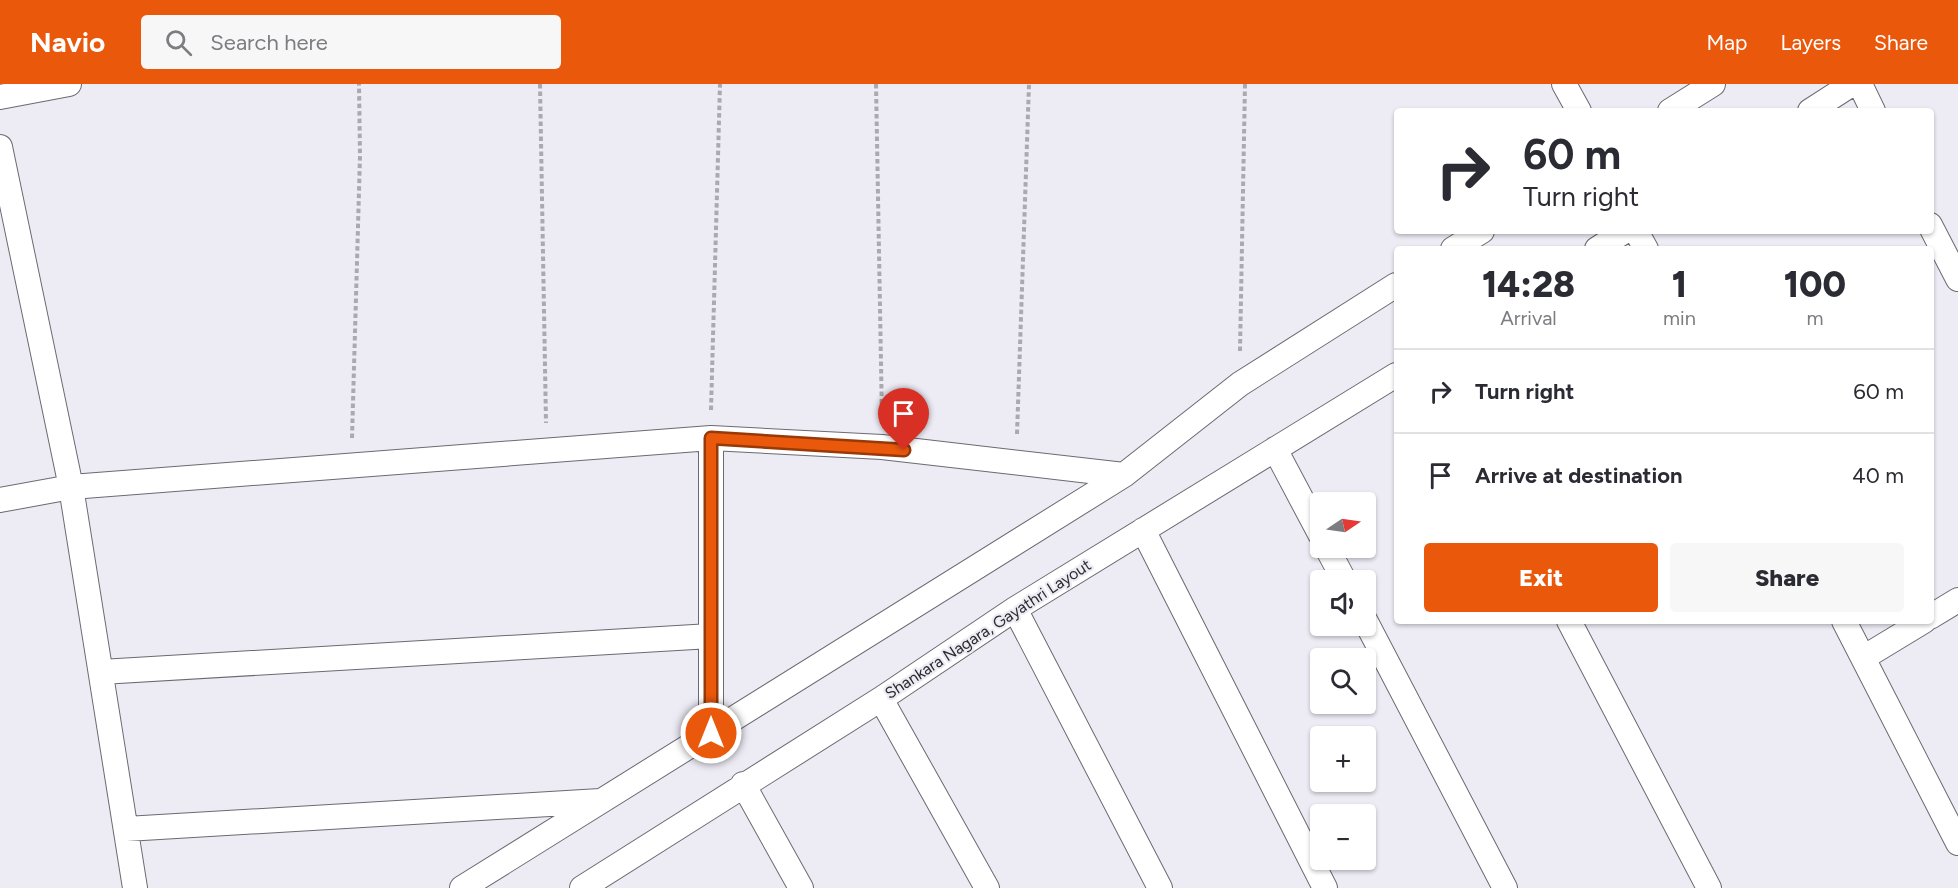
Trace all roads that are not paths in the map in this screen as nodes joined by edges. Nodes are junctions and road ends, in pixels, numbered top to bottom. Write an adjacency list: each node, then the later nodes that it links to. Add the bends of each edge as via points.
1 (69, 84): 6 (street)
2 (1564, 84): 7 (street)
3 (1713, 84): 8 (street)
4 (1852, 84): 9 (street)
5 (1860, 84): 10 (street)
6 (0, 97)
7 (1577, 108)
8 (1675, 108)
9 (1815, 108)
10 (1872, 108)
11 (0, 147): 23 (street)
12 (1934, 233): 17 (street)
13 (1477, 234): 15 (street)
14 (1620, 234): 16 (street)
15 (1458, 246)
16 (1602, 246)
17 (1958, 279)
18 (1394, 286): 22 (street, via 1240,384)
19 (1394, 376): 21 (street, Shankara Nagara, Gayathri Layout)
20 (711, 438): 22 (street, via 882,447); 23 (street); 33 (street)
21 (1275, 449): 25 (street); 26 (street, Shankara Nagara, Gayathri Layout)
22 (1124, 474): 38 (street)
23 (71, 487): 24 (street); 36 (street)
24 (0, 500)
25 (1310, 515)
26 (1143, 530): 28 (street, Shankara Nagara, Gayathri Layout); 49 (street)
27 (1958, 600): 29 (street)
28 (1016, 609): 37 (street, Shankara Nagara, Gayathri Layout); 48 (street)
29 (1934, 615)
30 (1571, 624): 51 (street)
31 (1846, 624): 35 (street)
32 (1919, 624): 35 (street)
33 (711, 636): 36 (street); 38 (street)
34 (1373, 636): 50 (street)
35 (1863, 658): 42 (street)
36 (101, 672): 41 (street)
37 (881, 699): 39 (street, Shankara Nagara, Gayathri Layout); 47 (street)
38 (711, 733): 40 (street)
39 (743, 784): 45 (street, Shankara Nagara, Gayathri Layout); 46 (street)
40 (602, 801): 41 (street); 44 (street)
41 (126, 829): 43 (street)
42 (1958, 843)
43 (135, 888)
44 (462, 888)
45 (582, 888)
46 (801, 888)
47 (987, 888)
48 (1160, 888)
49 (1325, 888)
50 (1505, 888)
51 (1709, 888)

